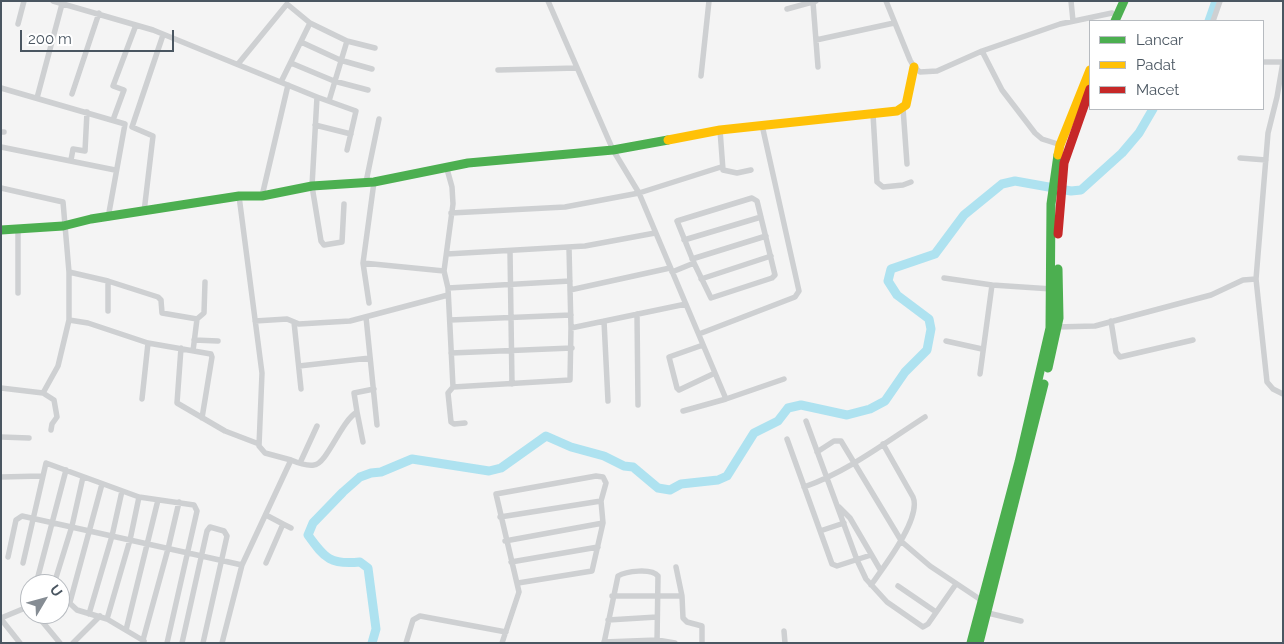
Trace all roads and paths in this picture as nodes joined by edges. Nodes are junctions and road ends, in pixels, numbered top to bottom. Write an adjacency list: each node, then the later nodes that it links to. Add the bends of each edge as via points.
1 (24, 1): 22 (street)
2 (53, 1): 12 (street)
3 (540, 1): 11 (street)
4 (709, 1): 41 (street)
5 (886, 1): 20 (street)
6 (1070, 1): 19 (street)
7 (1118, 1): 15 (main road)
8 (1124, 1): 15 (main road)
9 (1220, 1): 18 (street)
10 (815, 2): 13 (street); 25 (street)
11 (548, 3): 38 (street)
12 (62, 4): 14 (street); 50 (street)
13 (788, 10)
14 (99, 13): 23 (street); 48 (street)
15 (1112, 19): 17 (street)
16 (1089, 20): 19 (street)
17 (1092, 20)
18 (1212, 20)
19 (1073, 21): 29 (street)
20 (894, 22): 25 (street); 36 (street)
21 (310, 23): 26 (street); 27 (street); 34 (street, via 286,4)
22 (18, 24)
23 (136, 25): 24 (street); 56 (street, via 112,86 124,90)
24 (163, 35): 34 (street); 60 (street)
25 (816, 40): 35 (street)
26 (347, 41): 28 (street); 30 (street)
27 (301, 42): 30 (street); 31 (street)
28 (375, 48)
29 (982, 52): 36 (street, via 929,73); 63 (street, via 1002,90 1036,134)
30 (340, 60): 37 (street); 42 (street)
31 (291, 62): 42 (street); 43 (street)
32 (1264, 62): 33 (street)
33 (1283, 62): 69 (street, via 1268,133)
34 (238, 64): 43 (street)
35 (818, 67)
36 (914, 67): 52 (main road)
37 (372, 68)
38 (577, 68): 39 (street); 66 (street)
39 (498, 70)
40 (1089, 73): 63 (main road)
41 (701, 76)
42 (334, 81): 46 (street); 51 (street)
43 (281, 82): 44 (street)
44 (288, 85): 49 (street); 81 (street)
45 (1, 88): 50 (street)
46 (368, 90)
47 (1089, 91): 63 (main road)
48 (72, 94)
49 (317, 97): 51 (street); 58 (street)
50 (37, 98): 53 (street)
51 (329, 101): 62 (street, via 356,110)
52 (903, 108): 54 (main road); 70 (street)
53 (87, 112): 56 (street); 68 (street, via 85,151 73,149)
54 (873, 114): 59 (main road); 76 (street, via 877,182 883,187)
55 (379, 119): 75 (street)
56 (113, 120): 57 (street)
57 (125, 124): 60 (street); 73 (street)
58 (315, 125): 62 (street); 77 (street)
59 (762, 125): 61 (main road); 131 (street, via 799,291 795,297)
60 (132, 127): 83 (street, via 153,136)
61 (720, 130): 66 (main road); 71 (street)
62 (351, 134): 65 (street)
63 (1064, 145): 111 (main road, via 1055,204)
64 (1, 147): 68 (street)
65 (347, 150)
66 (613, 150): 72 (main road, via 468,163); 79 (street)
67 (1240, 158): 69 (street)
68 (71, 160): 73 (street)
69 (1266, 160): 104 (street)
70 (907, 164)
71 (721, 167): 74 (street, via 726,172); 79 (street)
72 (447, 169): 75 (main road); 84 (street, via 452,191)
73 (116, 170): 86 (street)
74 (751, 170)
75 (370, 182): 77 (main road); 98 (street)
76 (911, 182)
77 (312, 186): 81 (main road); 82 (street, via 324,245 342,242)
78 (1, 188): 87 (street, via 61,201)
79 (639, 193): 84 (street, via 556,208); 90 (street)
80 (239, 196): 81 (main road); 83 (main road); 125 (street)
81 (262, 196)
82 (344, 204)
83 (144, 212): 86 (main road)
84 (451, 213): 95 (street)
85 (761, 217): 91 (street); 92 (street); 92 (street, via 758,201 752,198 679,220 677,224)
86 (108, 218): 87 (main road)
87 (63, 226): 88 (main road); 101 (street)
88 (18, 229): 89 (main road); 113 (street)
89 (1, 230)
90 (655, 233): 93 (street); 99 (street)
91 (766, 236): 96 (street); 97 (street)
92 (684, 240): 97 (street)
93 (569, 248): 94 (street); 106 (street)
94 (510, 251): 95 (street); 108 (street)
95 (447, 254): 100 (street)
96 (772, 256): 103 (street); 103 (street, via 774,277 714,298 708,295)
97 (693, 261): 99 (street); 103 (street)
98 (363, 263): 100 (street); 115 (street)
99 (671, 270): 112 (street); 116 (street)
100 (444, 271): 110 (street)
101 (69, 272): 105 (street); 123 (street)
102 (944, 278): 109 (street)
103 (701, 279)
104 (1256, 279): 127 (street, via 1243,280 1211,295); 155 (street, via 1268,382)
105 (108, 281): 117 (street); 122 (street, via 160,298 162,313)
106 (570, 281): 108 (street); 112 (street)
107 (205, 282): 122 (street, via 204,314)
108 (509, 284): 110 (street); 121 (street)
109 (992, 285): 111 (street); 140 (street)
110 (448, 288): 114 (street)
111 (1054, 289): 129 (main road)
112 (570, 290): 119 (street)
113 (18, 293)
114 (448, 295): 120 (street); 124 (street)
115 (368, 303)
116 (686, 304): 118 (street); 131 (street)
117 (108, 311)
118 (637, 314): 126 (street); 159 (street)
119 (571, 315): 121 (street); 130 (street)
120 (366, 317): 128 (street, via 340,322); 144 (street)
121 (510, 318): 124 (street); 141 (street)
122 (197, 319): 132 (street)
123 (69, 320): 136 (street); 154 (street, via 58,366)
124 (450, 320): 143 (street)
125 (255, 321): 128 (street, via 287,319); 173 (street, via 262,373)
126 (604, 321): 130 (street); 158 (street)
127 (1111, 321): 129 (street, via 1084,327); 133 (street, via 1116,352 1120,357)
128 (294, 322): 145 (street)
129 (1054, 327): 232 (main road)
130 (572, 328): 139 (street)
131 (699, 334): 137 (street)
132 (194, 340): 134 (street); 142 (street)
133 (1193, 340)
134 (218, 341)
135 (946, 341): 140 (street)
136 (148, 343): 138 (street); 156 (street)
137 (704, 346): 146 (street); 146 (street, via 669,357 676,388 679,390)
138 (181, 348): 142 (street); 163 (street, via 176,401 181,408)
139 (572, 348): 141 (street); 149 (street, via 572,376 569,381)
140 (982, 349): 147 (street)
141 (511, 350): 143 (street); 149 (street)
142 (193, 351): 163 (street, via 209,353 212,357)
143 (451, 353): 150 (street)
144 (370, 358): 145 (street); 153 (street)
145 (299, 366): 152 (street)
146 (715, 373): 157 (street)
147 (980, 374)
148 (784, 379): 157 (street)
149 (512, 384): 150 (street)
150 (452, 387): 165 (street, via 448,393 451,422)
151 (1, 388): 154 (street)
152 (301, 389)
153 (374, 389): 161 (street, via 354,392); 166 (street)
154 (44, 393): 168 (street, via 52,397 58,416)
155 (1283, 394)
156 (142, 399)
157 (726, 399): 160 (street)
158 (608, 401)
159 (638, 405)
160 (683, 411)
161 (357, 412): 172 (street); 177 (street, via 346,420 319,464)
162 (925, 417): 174 (street)
163 (202, 418): 173 (street, via 242,439)
164 (806, 421): 175 (street)
165 (465, 423)
166 (377, 425)
167 (317, 426): 177 (street)
168 (51, 430)
169 (1, 437): 170 (street)
170 (29, 438)
171 (786, 439): 185 (street)
172 (363, 442)
173 (259, 444): 176 (street, via 264,453)
174 (883, 444): 178 (street); 206 (street, via 915,500)
175 (817, 452): 178 (street, via 838,440); 183 (street)
176 (292, 460): 177 (street); 192 (street)
177 (300, 463)
178 (855, 464): 183 (street); 206 (street)
179 (66, 470): 180 (street, via 46,463); 182 (street); 195 (street)
180 (41, 476): 181 (street); 194 (street)
181 (1, 477)
182 (83, 477): 184 (street); 199 (street)
183 (828, 479): 185 (street); 191 (street)
184 (102, 484): 186 (street); 201 (street)
185 (804, 487): 202 (street)
186 (122, 491): 187 (street); 203 (street)
187 (139, 498): 188 (street); 204 (street)
188 (158, 500): 190 (street); 207 (street)
189 (601, 501): 193 (street); 193 (street, via 606,483 603,477 596,476 496,494); 196 (street)
190 (178, 502): 209 (street); 210 (street, via 191,503 197,510)
191 (838, 506): 197 (street); 211 (street, via 850,518)
192 (266, 514): 198 (street); 219 (street)
193 (500, 517): 205 (street)
194 (34, 518): 195 (street); 212 (street, via 17,518); 217 (street)
195 (53, 522): 199 (street); 222 (street)
196 (603, 523): 205 (street); 208 (street)
197 (844, 523): 202 (street); 214 (street)
198 (283, 524): 200 (street); 218 (street)
199 (72, 526): 201 (street); 223 (street)
200 (291, 528)
201 (91, 531): 203 (street); 231 (street)
202 (820, 531): 214 (street, via 833,565)
203 (112, 536): 204 (street); 235 (street)
204 (130, 540): 207 (street); 239 (street)
205 (505, 540): 216 (street)
206 (902, 542): 221 (street); 225 (street)
207 (149, 544): 209 (street); 243 (street)
208 (598, 547): 216 (street); 224 (street, via 589,572)
209 (168, 549): 210 (street); 247 (street)
210 (188, 554): 213 (street); 253 (street)
211 (870, 555): 214 (street); 221 (street)
212 (8, 557)
213 (201, 557): 215 (street); 215 (street, via 206,530 210,527 227,535); 254 (street)
214 (857, 560): 226 (street)
215 (221, 561): 219 (street); 255 (street)
216 (511, 562): 224 (street)
217 (23, 563)
218 (266, 563)
219 (242, 565): 256 (street)
220 (676, 567): 230 (street)
221 (881, 571): 226 (street)
222 (39, 574)
223 (57, 574)
224 (518, 583): 244 (street, via 519,596)
225 (956, 584): 232 (street); 234 (street)
226 (871, 585): 234 (street, via 887,602 921,626 928,624)
227 (898, 586): 234 (street)
228 (612, 596): 229 (street); 229 (street, via 619,575 651,572 658,576); 240 (street)
229 (658, 596): 230 (street); 237 (street)
230 (682, 596): 260 (street, via 683,618 702,626)
231 (70, 602): 235 (street, via 77,610)
232 (984, 607): 241 (street); 262 (main road); 263 (main road)
233 (20, 610): 238 (street)
234 (936, 612)
235 (89, 614): 236 (street)
236 (100, 616): 239 (street); 252 (street)
237 (657, 617): 240 (street); 249 (street)
238 (1, 618): 246 (street)
239 (107, 619): 243 (street)
240 (608, 620): 248 (street)
241 (1021, 621)
242 (44, 624): 251 (street)
243 (126, 630): 247 (street)
244 (506, 632): 257 (street, via 420,616 413,620); 258 (street)
245 (784, 632): 261 (street)
246 (18, 641): 250 (street)
247 (144, 642)
248 (604, 642): 249 (street)
249 (657, 642): 259 (street)
250 (9, 643)
251 (60, 643)
252 (73, 643)
253 (167, 643)
254 (182, 643)
255 (203, 643)
256 (222, 643)
257 (406, 643)
258 (502, 643)
259 (675, 643)
260 (702, 643)
261 (785, 643)
262 (971, 643)
263 (979, 643)

